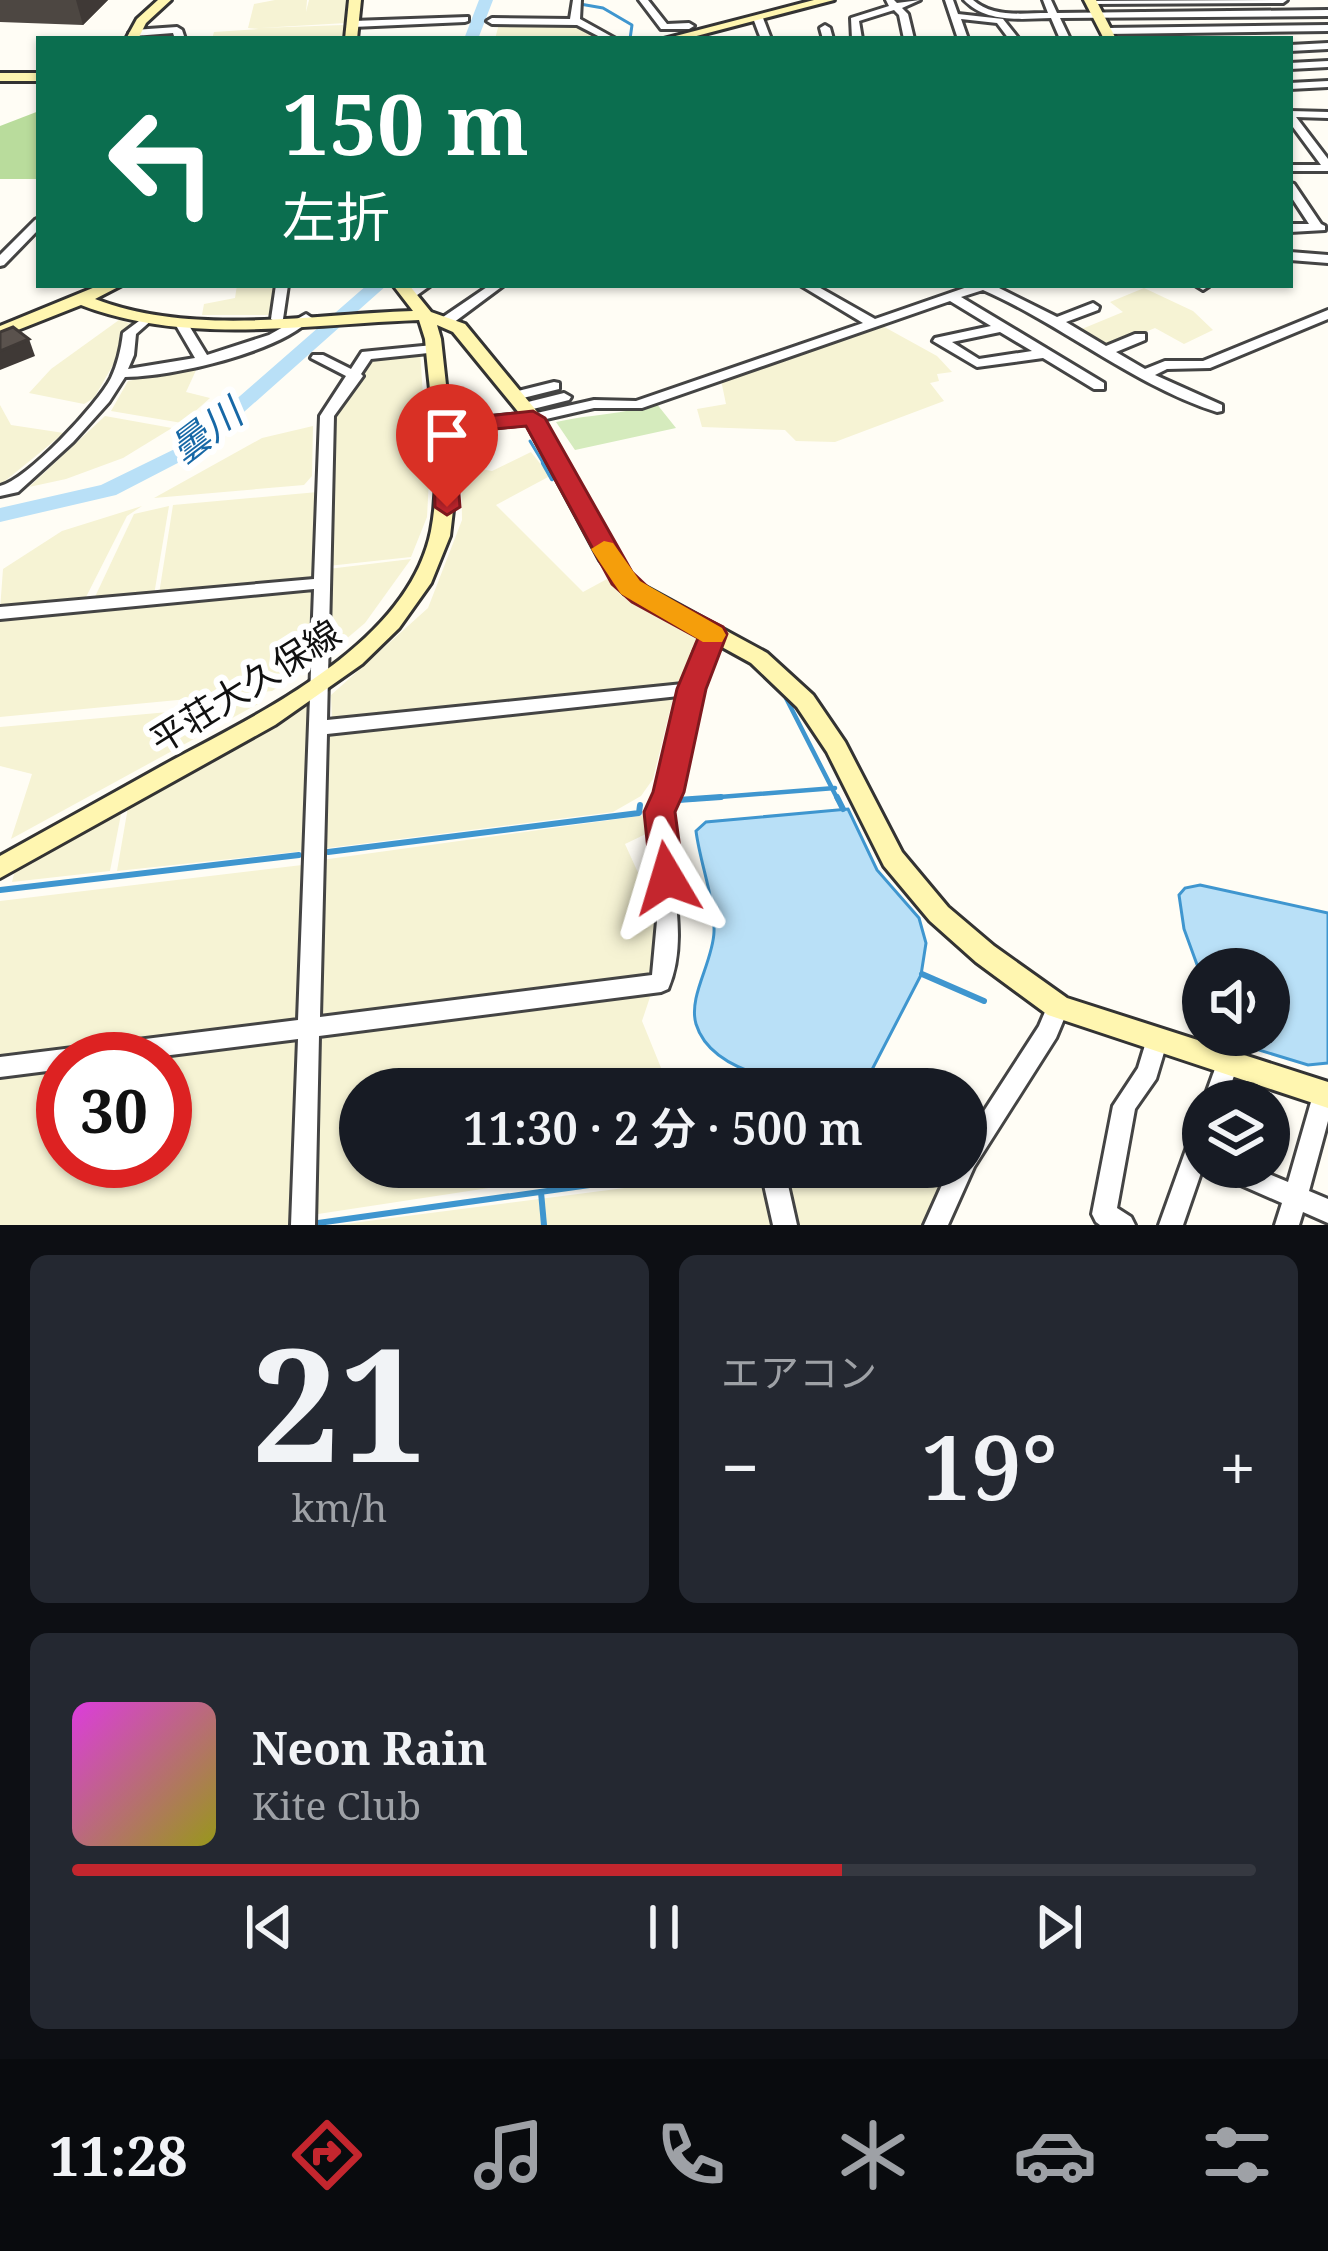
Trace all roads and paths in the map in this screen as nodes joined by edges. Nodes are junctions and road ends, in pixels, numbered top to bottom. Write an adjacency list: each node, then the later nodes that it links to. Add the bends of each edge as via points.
1 (165, 0): 32 (street)
2 (355, 0): 30 (street)
3 (577, 0): 26 (street)
4 (643, 0): 27 (street, via 664,27)
5 (828, 0): 15 (street)
6 (916, 0): 16 (street)
7 (949, 0): 18 (street)
8 (968, 0): 19 (street, via 989,14)
9 (1008, 0): 19 (street)
10 (1047, 0): 20 (street)
11 (1090, 0): 13 (street); 21 (street)
12 (1283, 0): 14 (street)
13 (1210, 1): 14 (street); 22 (street)
14 (1254, 1)
15 (807, 3): 23 (street)
16 (894, 3): 38 (street, via 854,20); 39 (street)
17 (1328, 13): 22 (street)
18 (956, 16): 40 (street); 41 (street, via 1000,21)
19 (1016, 16): 20 (street); 42 (street)
20 (1055, 16): 21 (street); 43 (street)
21 (1099, 16): 22 (street); 31 (street)
22 (1221, 16): 44 (street)
23 (758, 18): 29 (street); 37 (street)
24 (464, 20): 30 (street)
25 (492, 21): 26 (street)
26 (578, 22): 34 (street)
27 (689, 26)
28 (1328, 28): 44 (street)
29 (706, 30): 35 (street); 36 (street)
30 (352, 32)
31 (1108, 35): 44 (street)
32 (133, 36): 33 (street)
33 (179, 36)
34 (604, 36)
35 (682, 36)
36 (697, 36)
37 (765, 36)
38 (856, 36)
39 (908, 36)
40 (962, 36)
41 (1012, 36)
42 (1025, 36)
43 (1064, 36)
44 (1235, 36)
45 (1328, 46): 46 (street)
46 (1293, 48)
47 (1328, 64): 48 (street)
48 (1293, 66)
49 (0, 77): 50 (street)
50 (36, 77)
51 (1328, 84): 52 (street)
52 (1293, 86)
53 (1293, 115): 54 (street)
54 (1328, 115)
55 (1293, 119): 57 (street)
56 (1293, 168): 57 (street)
57 (1328, 168)
58 (1293, 190): 60 (street)
59 (36, 225): 63 (street)
60 (1323, 228)
61 (1293, 256): 62 (street)
62 (1328, 259)
63 (0, 262)
64 (107, 288): 72 (street)
65 (282, 288): 78 (street)
66 (481, 288): 73 (street)
67 (811, 288): 82 (street)
68 (925, 288): 75 (street)
69 (975, 288): 71 (street)
70 (989, 288): 81 (street)
71 (952, 297): 75 (street); 83 (street)
72 (81, 299): 79 (street); 84 (street)
73 (419, 299): 77 (street, via 360,316); 87 (street, 平荘大久保線); 97 (street, via 471,339)
74 (1093, 307): 81 (street)
75 (907, 313): 82 (street)
76 (1328, 316): 86 (street); 93 (street, via 1205,365 1165,365)
77 (311, 318): 78 (street); 90 (street, via 280,337)
78 (277, 319): 80 (street)
79 (147, 320): 80 (street); 92 (street, via 130,333)
80 (180, 322): 90 (street)
81 (1056, 322): 88 (street)
82 (875, 324): 97 (street, via 638,405)
83 (1003, 327): 89 (street); 89 (street, via 940,341 977,362)
84 (0, 332)
85 (1140, 337): 88 (street)
86 (1310, 340)
87 (433, 349): 94 (street, via 371,353); 99 (street, 平荘大久保線)
88 (1106, 351): 93 (street)
89 (1048, 353): 95 (street)
90 (202, 358): 92 (street)
91 (318, 358): 94 (street)
92 (118, 373): 100 (street, via 76,431 13,489)
93 (1146, 374): 98 (street)
94 (356, 376): 101 (street, via 327,416)
95 (1099, 386)
96 (559, 391): 97 (street)
97 (524, 407): 99 (street); 103 (street, via 622,578)
98 (1217, 408)
99 (442, 427): 104 (street, 平荘大久保線, via 447,507 435,557 398,615)
100 (0, 491)
101 (323, 583): 102 (street); 104 (street)
102 (0, 614)
103 (713, 634): 105 (street); 108 (street, via 759,658 806,701 893,859 939,914)
104 (320, 686): 106 (street); 107 (street, 平荘大久保線)
105 (691, 689): 106 (street); 109 (street, via 660,812 669,913 661,983)
106 (317, 728): 109 (street)
107 (0, 868)
108 (1058, 1007): 110 (street); 115 (street)
109 (308, 1027): 112 (street); 122 (street)
110 (1157, 1039): 111 (street); 125 (street, via 1148,1072 1124,1106 1104,1214)
111 (1228, 1062): 113 (street); 114 (street)
112 (0, 1066)
113 (1222, 1080)
114 (1326, 1095): 120 (street)
115 (987, 1127)
116 (777, 1188): 123 (street)
117 (953, 1188): 124 (street)
118 (1185, 1188): 126 (street)
119 (1274, 1188): 120 (street)
120 (1295, 1197): 121 (street); 127 (street)
121 (1328, 1211)
122 (303, 1225)
123 (785, 1225)
124 (936, 1225)
125 (1123, 1225)
126 (1171, 1225)
127 (1287, 1225)

